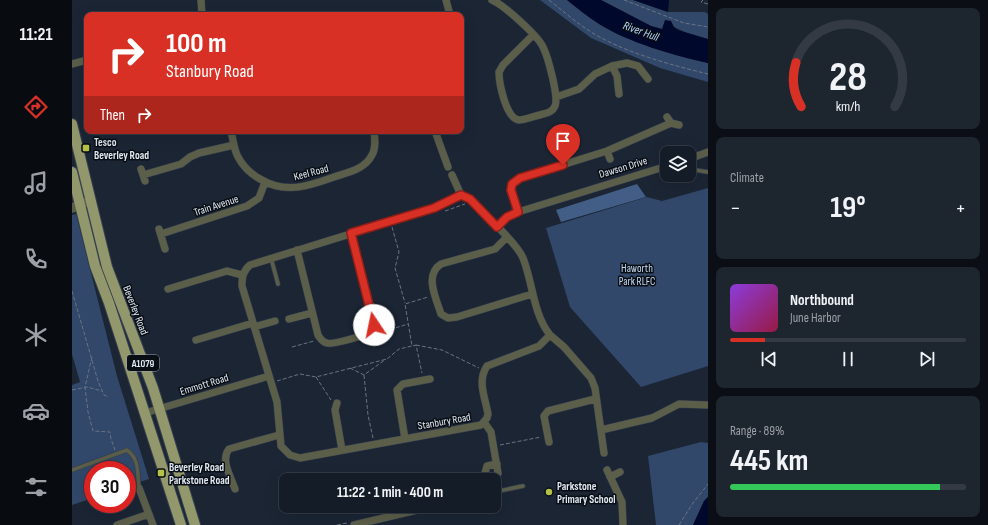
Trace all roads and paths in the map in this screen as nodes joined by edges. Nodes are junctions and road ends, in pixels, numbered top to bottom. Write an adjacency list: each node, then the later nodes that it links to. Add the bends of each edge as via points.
1 (201, 0): 8 (street)
2 (447, 0): 9 (street)
3 (492, 0): 11 (street, via 507,9)
4 (549, 0): 15 (path, via 588,30 611,42 660,61)
5 (624, 0): 10 (path, via 684,23)
6 (702, 0): 7 (path, via 701,2)
7 (708, 4)
8 (202, 12)
9 (449, 12)
10 (708, 27)
11 (533, 35): 18 (street, via 543,46); 18 (street, via 499,72 508,112 519,120 550,112 555,106)
12 (84, 61): 13 (street)
13 (72, 64)
14 (612, 66): 16 (street, via 627,63 638,66); 17 (street, via 617,76); 18 (street, via 595,74 579,89)
15 (708, 74)
16 (648, 79)
17 (619, 94)
18 (556, 97)
19 (72, 124): 38 (main road, Beverley Road / A1079)
20 (679, 125): 25 (street, via 669,120)
21 (232, 134): 24 (street, Keel Road)
22 (374, 134): 36 (street, Keel Road, via 375,149 362,168 297,188 277,188)
23 (436, 134): 29 (street)
24 (234, 145): 34 (street, via 199,153 181,164); 36 (street, Keel Road, via 245,168)
25 (607, 151): 28 (street); 40 (street, via 520,178 512,184 511,190)
26 (708, 152): 27 (street)
27 (696, 156)
28 (610, 159)
29 (448, 167)
30 (660, 169): 40 (street, Dawson Drive)
31 (696, 170): 33 (lane)
32 (72, 172): 39 (main road, Beverley Road / A1079)
33 (708, 172)
34 (143, 175)
35 (452, 175): 37 (street)
36 (265, 182): 45 (street, Train Avenue, via 259,198 247,206 160,231)
37 (461, 195): 41 (street, via 434,208); 42 (street, via 470,199)
38 (90, 201): 39 (street); 82 (main road, Beverley Road / A1079, via 107,267)
39 (76, 207): 83 (main road, Beverley Road / A1079)
40 (518, 212): 42 (street, Dawson Drive, via 507,217)
41 (390, 221): 43 (street); 54 (path, via 399,252 395,268)
42 (497, 227): 44 (street)
43 (351, 233): 46 (street); 60 (street)
44 (506, 238): 52 (street, via 523,257); 53 (street, via 495,249 440,264 434,268 431,278)
45 (165, 249)
46 (297, 250): 47 (street); 55 (street)
47 (271, 258): 48 (street, via 250,265); 49 (lane)
48 (242, 275): 50 (street, via 227,271); 59 (street, Stanbury Road, via 242,286)
49 (278, 284)
50 (168, 289)
51 (72, 291): 67 (path)
52 (532, 294): 53 (street, via 448,318 440,314); 61 (street)
53 (436, 295): 54 (path)
54 (405, 304): 58 (path)
55 (312, 313): 56 (street); 63 (street)
56 (289, 319)
57 (275, 321): 59 (street)
58 (409, 324): 60 (path, via 382,332); 65 (path)
59 (254, 325): 62 (street); 74 (street, Stanbury Road)
60 (374, 326): 63 (street, via 368,333 337,342 328,344)
61 (550, 335): 70 (street, via 539,346 487,366); 79 (street, via 591,378)
62 (196, 339)
63 (320, 339): 66 (path)
64 (416, 345): 65 (path); 70 (path, via 442,350); 73 (path)
65 (412, 346): 68 (path, via 399,349)
66 (292, 347)
67 (92, 357): 75 (path); 77 (path)
68 (387, 359): 69 (path); 71 (path)
69 (350, 368): 71 (path); 72 (path)
70 (484, 370): 84 (street, Stanbury Road, via 481,385 488,414)
71 (364, 375): 89 (path, via 368,415)
72 (316, 377): 74 (path, via 300,374); 80 (path, via 329,399)
73 (425, 377): 87 (street, via 403,384 397,390)
74 (270, 380): 82 (street, Emmott Road); 86 (street, Stanbury Road, via 277,402)
75 (85, 387): 76 (path); 77 (path); 93 (path, via 93,431 110,432)
76 (72, 390)
77 (102, 391): 78 (path)
78 (109, 397)
79 (596, 399): 85 (street); 88 (street, via 548,411 544,416)
80 (337, 403): 91 (street, via 335,410)
81 (708, 403): 85 (street, via 679,404 652,418 627,421)
82 (159, 409): 83 (street, Emmott Road); 111 (main road, Beverley Road / A1079)
83 (145, 413): 110 (main road, Beverley Road / A1079)
84 (484, 422): 87 (street, Stanbury Road, via 475,427); 90 (street, via 490,428)
85 (601, 430): 92 (street)
86 (278, 435): 91 (street, Stanbury Road, via 281,446 290,455 300,458); 104 (street, via 229,449 225,454)
87 (405, 439): 89 (street, Stanbury Road)
88 (549, 439): 90 (path)
89 (375, 444): 91 (street, Stanbury Road)
90 (494, 446): 94 (street)
91 (342, 450)
92 (604, 453)
93 (117, 454): 95 (lane); 103 (lane, via 127,450 133,455 137,462)
94 (498, 464): 98 (street, via 487,466); 99 (street)
95 (72, 470)
96 (607, 470): 100 (street)
97 (620, 472): 100 (street)
98 (485, 473)
99 (498, 473)
100 (610, 477): 113 (street, via 622,502)
101 (708, 484): 114 (path)
102 (523, 486): 105 (lane)
103 (139, 488): 107 (street)
104 (235, 489)
105 (501, 491)
106 (395, 513): 112 (street)
107 (149, 514): 108 (street); 109 (street)
108 (117, 525)
109 (152, 525)
110 (181, 525)
111 (195, 525)
112 (354, 525)
113 (623, 525)
114 (679, 525)

